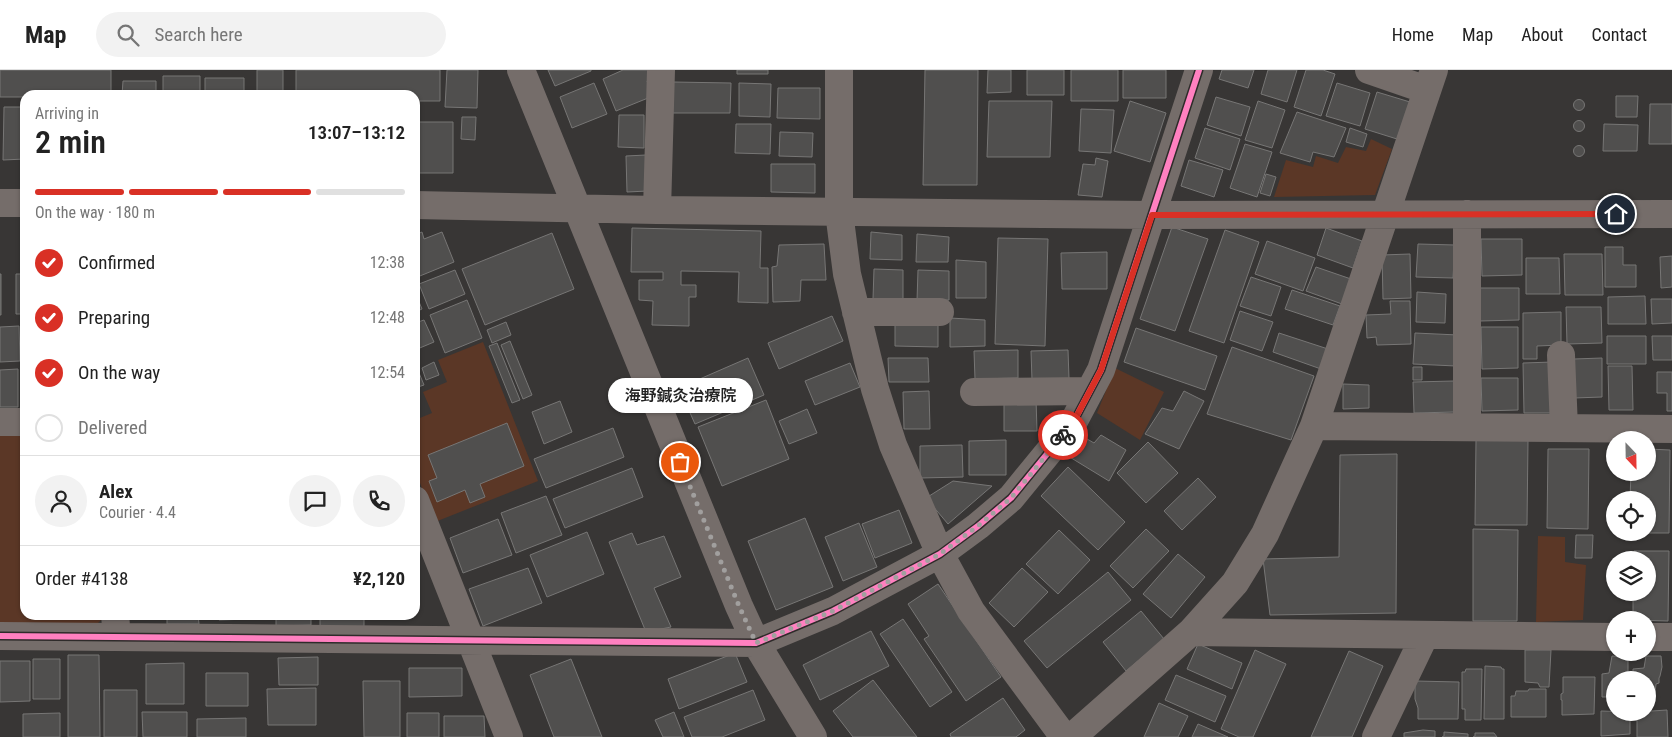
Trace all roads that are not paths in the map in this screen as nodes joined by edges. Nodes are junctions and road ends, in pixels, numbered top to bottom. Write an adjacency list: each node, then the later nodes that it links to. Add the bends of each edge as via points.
1 (521, 70): 10 (street)
2 (661, 70): 11 (street)
3 (839, 70): 12 (street)
4 (1199, 70): 16 (street)
5 (1369, 70): 6 (street)
6 (1431, 80): 13 (street)
7 (0, 203): 8 (street)
8 (20, 203)
9 (420, 206): 10 (street)
10 (577, 208): 11 (street); 36 (street)
11 (656, 210): 12 (street)
12 (839, 212): 16 (street); 17 (street, via 847,274)
13 (1386, 214): 14 (street); 16 (street); 24 (street)
14 (1467, 214): 15 (street); 25 (street)
15 (1672, 214)
16 (1152, 215): 20 (street, via 1101,370)
17 (856, 312): 18 (street); 29 (street, via 893,445)
18 (940, 312)
19 (1561, 355): 26 (street)
20 (1090, 391): 21 (street); 29 (street, via 1074,421 1011,498)
21 (974, 392)
22 (0, 422): 23 (street)
23 (20, 422)
24 (1314, 426): 25 (street); 31 (street, via 1265,534 1235,583)
25 (1467, 427): 26 (street)
26 (1564, 428): 27 (street)
27 (1672, 429)
28 (420, 513): 35 (street)
29 (940, 554): 36 (street, via 833,611); 39 (street, via 971,611)
30 (116, 626): 33 (street); 35 (street)
31 (1191, 632): 32 (street); 40 (street)
32 (1425, 635): 34 (street); 41 (street)
33 (0, 636)
34 (1606, 637)
35 (470, 641): 36 (street); 37 (street)
36 (756, 643): 38 (street)
37 (509, 737)
38 (813, 737)
39 (1064, 737)
40 (1072, 737)
41 (1376, 737)

